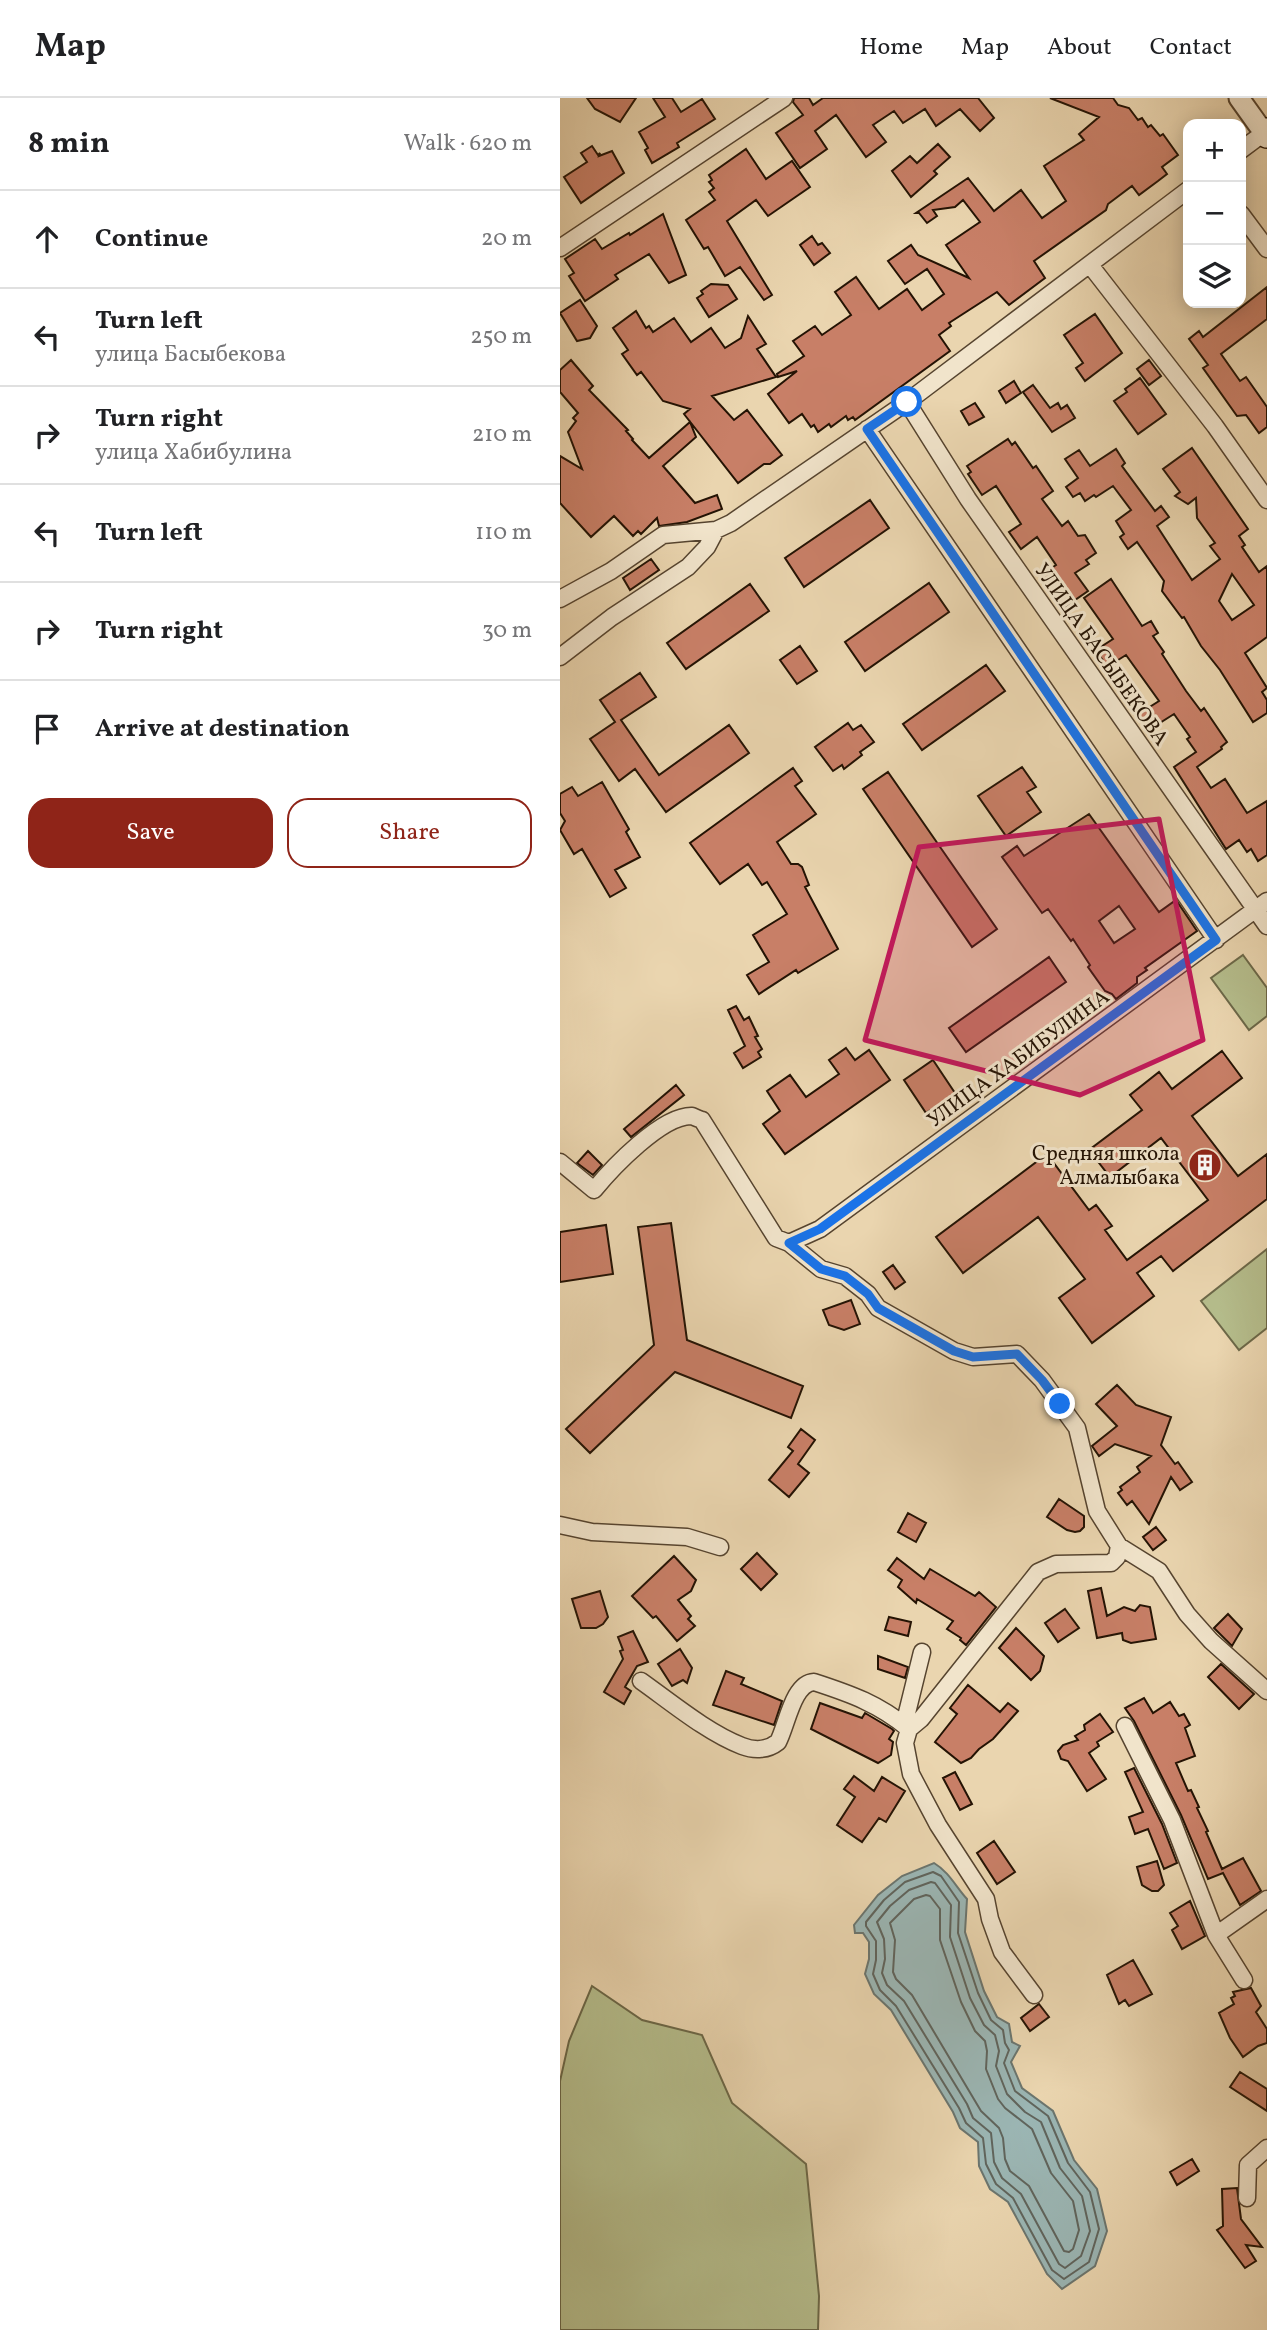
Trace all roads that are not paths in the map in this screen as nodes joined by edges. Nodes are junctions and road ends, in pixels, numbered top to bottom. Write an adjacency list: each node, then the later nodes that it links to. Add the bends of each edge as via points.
1 (784, 98): 7 (street)
2 (1239, 98): 3 (street)
3 (1266, 133): 4 (street)
4 (1246, 147)
5 (1183, 194): 9 (street)
6 (1246, 221): 8 (street)
7 (560, 248)
8 (1267, 249)
9 (1090, 265): 10 (street); 12 (street)
10 (907, 402): 11 (street); 16 (street, УЛИЦА БАСЫБЕКОВА, via 968,499)
11 (867, 429): 13 (street); 18 (street)
12 (1267, 500)
13 (716, 530): 14 (street, via 663,535); 15 (street, via 688,567)
14 (560, 599)
15 (560, 657)
16 (1261, 905): 17 (street, УЛИЦА БАСЫБЕКОВА); 18 (street, УЛИЦА ХАБИБУЛИНА)
17 (1267, 926)
18 (1216, 940): 20 (street, УЛИЦА ХАБИБУЛИНА, via 820,1229)
19 (560, 1162): 20 (street, via 594,1190 659,1127 692,1116 702,1120 776,1238)
20 (789, 1243): 22 (street, via 821,1269 845,1276 878,1308 954,1351 973,1357 1017,1354 1077,1428 1097,1510)
21 (560, 1525): 23 (street, via 593,1532 687,1537)
22 (1119, 1546): 24 (street); 25 (street)
23 (720, 1547)
24 (1111, 1563): 25 (street); 30 (street, via 1056,1564 1038,1572 921,1719)
25 (1147, 1564): 28 (street, via 1159,1571 1211,1641)
26 (922, 1652): 30 (street)
27 (641, 1681): 30 (street, via 743,1747 761,1750 778,1742 801,1685 808,1682 854,1695 889,1712)
28 (1267, 1691)
29 (1125, 1726): 32 (street, via 1171,1819)
30 (906, 1727): 34 (street, via 911,1774 986,1899 1002,1952)
31 (1267, 1899): 32 (street)
32 (1216, 1935): 33 (street)
33 (1244, 1980)
34 (1034, 1996)
35 (1267, 2147): 36 (street, via 1248,2165)
36 (1247, 2198)

